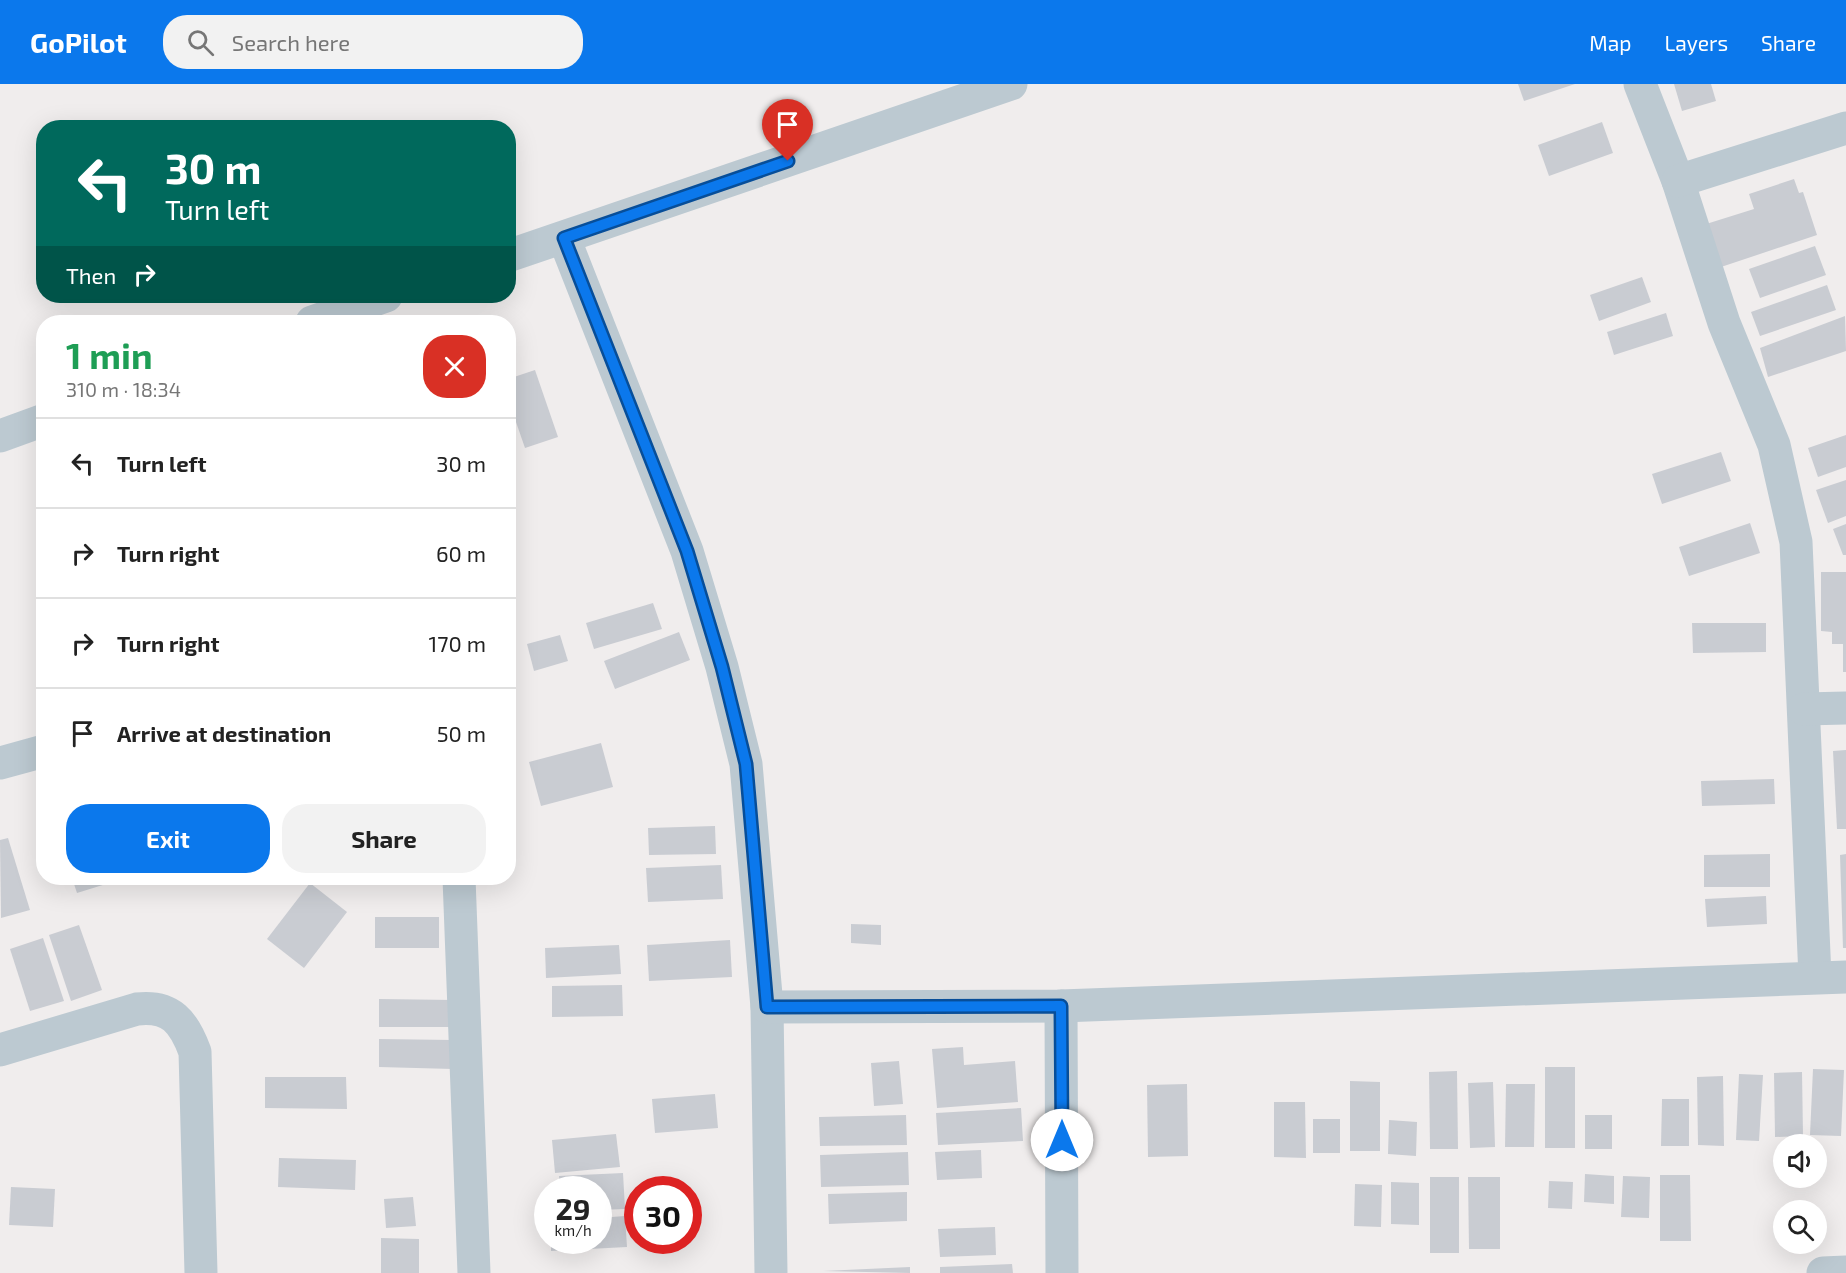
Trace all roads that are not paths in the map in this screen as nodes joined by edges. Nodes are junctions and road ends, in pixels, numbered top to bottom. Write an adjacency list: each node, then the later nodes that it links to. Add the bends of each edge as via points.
1 (1011, 84): 5 (street)
2 (1640, 84): 4 (street)
3 (1846, 128): 4 (street)
4 (1678, 181): 12 (street, via 1724,323 1774,444 1796,542)
5 (564, 238): 6 (street); 18 (street, via 687,551 722,667 746,764)
6 (516, 253)
7 (366, 303): 8 (street)
8 (332, 315)
9 (36, 423): 10 (street)
10 (0, 436)
11 (1846, 708): 12 (street)
12 (1804, 710): 16 (street)
13 (36, 753): 14 (street)
14 (1, 761)
15 (459, 885): 22 (street)
16 (1831, 977): 17 (street)
17 (1061, 1006): 18 (street); 24 (street)
18 (767, 1007): 23 (street)
19 (0, 1050): 21 (street, via 137,1009 153,1007 169,1012 181,1024 195,1052)
20 (1846, 1272): 25 (street)
21 (201, 1273)
22 (474, 1273)
23 (771, 1273)
24 (1062, 1273)
25 (1823, 1273)

